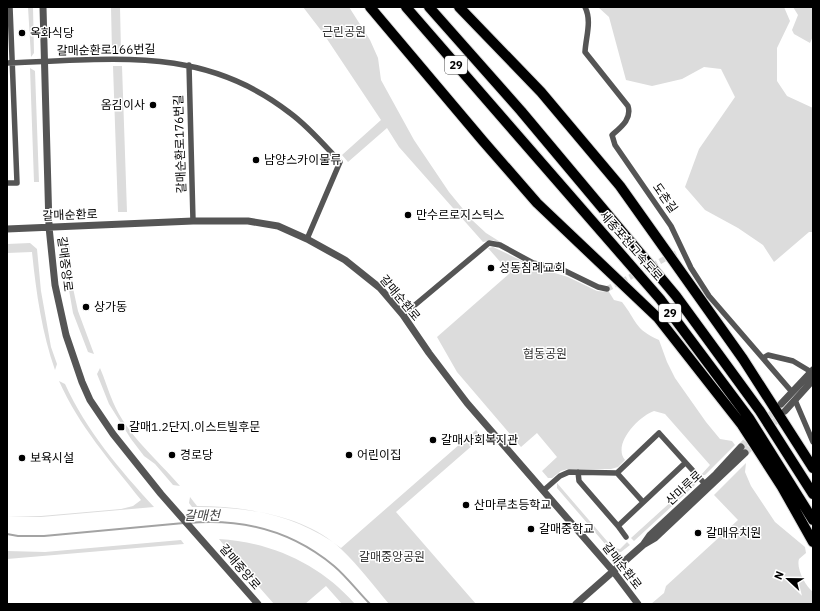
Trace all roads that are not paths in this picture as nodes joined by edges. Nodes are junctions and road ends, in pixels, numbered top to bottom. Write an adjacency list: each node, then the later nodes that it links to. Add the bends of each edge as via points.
1 (10, 7): 8 (street)
2 (43, 7): 9 (street, 갈매중앙로)
3 (370, 7): 45 (highway, via 482,142 537,203 658,318 742,425 782,487)
4 (406, 7): 42 (highway, 세종포천고속도로 / 29, via 660,299 749,418)
5 (429, 7): 40 (highway, 세종포천고속도로 / 29, via 521,111 676,296 760,410)
6 (459, 7): 35 (highway, via 541,92 620,186 743,359)
7 (585, 7): 21 (street, 도촌길, via 589,24 585,52 630,110 629,118 612,135 612,139 671,226)
8 (9, 23): 10 (street)
9 (45, 62): 10 (street, 갈매순환로166번길); 11 (street, 갈매순환로166번길, via 138,59); 18 (street, 갈매중앙로)
10 (10, 63): 13 (street)
11 (189, 65): 17 (street, 갈매순환로176번길); 20 (street, 갈매순환로166번길, via 214,72 265,96 307,127 340,162)
12 (7, 102): 13 (street)
13 (14, 102): 15 (street)
14 (7, 143): 15 (street)
15 (15, 143): 16 (street, via 16,183)
16 (7, 183)
17 (193, 222): 18 (street, 갈매순환로); 20 (street, 갈매순환로, via 248,221 278,226)
18 (49, 227): 19 (street, 갈매순환로); 48 (street, 갈매중앙로, via 55,285 66,334 82,382 100,417 161,494)
19 (7, 229)
20 (307, 239): 24 (street, 갈매순환로, via 360,270 380,288)
21 (682, 249): 22 (street); 25 (street, 도촌길, via 709,296)
22 (676, 253)
23 (607, 289): 24 (street, via 561,269 533,263 500,245 489,243)
24 (403, 315): 39 (street, 갈매순환로, via 467,403)
25 (763, 358): 26 (street, via 768,355 793,361); 28 (street, 도촌길)
26 (812, 372): 28 (street)
27 (813, 380): 29 (street)
28 (792, 392): 30 (street)
29 (795, 400): 31 (street); 32 (street)
30 (781, 404)
31 (785, 411)
32 (811, 431): 33 (street)
33 (813, 442)
34 (685, 463): 37 (street, via 659,433); 38 (street); 41 (street)
35 (813, 468)
36 (578, 472): 37 (street); 39 (street, via 564,473); 43 (street, via 579,481)
37 (617, 473): 41 (street)
38 (705, 484): 46 (street, 산마루로, via 650,534); 46 (street, 산마루로, via 743,450 655,538)
39 (544, 490): 47 (street, 갈매순환로)
40 (813, 494)
41 (644, 502): 43 (street)
42 (813, 520)
43 (618, 526): 44 (street)
44 (626, 537)
45 (813, 542)
46 (642, 546): 47 (street, 산마루로)
47 (613, 571): 49 (street, 산마루로); 50 (street, 갈매순환로)
48 (258, 604)
49 (576, 604)
50 (638, 604)

